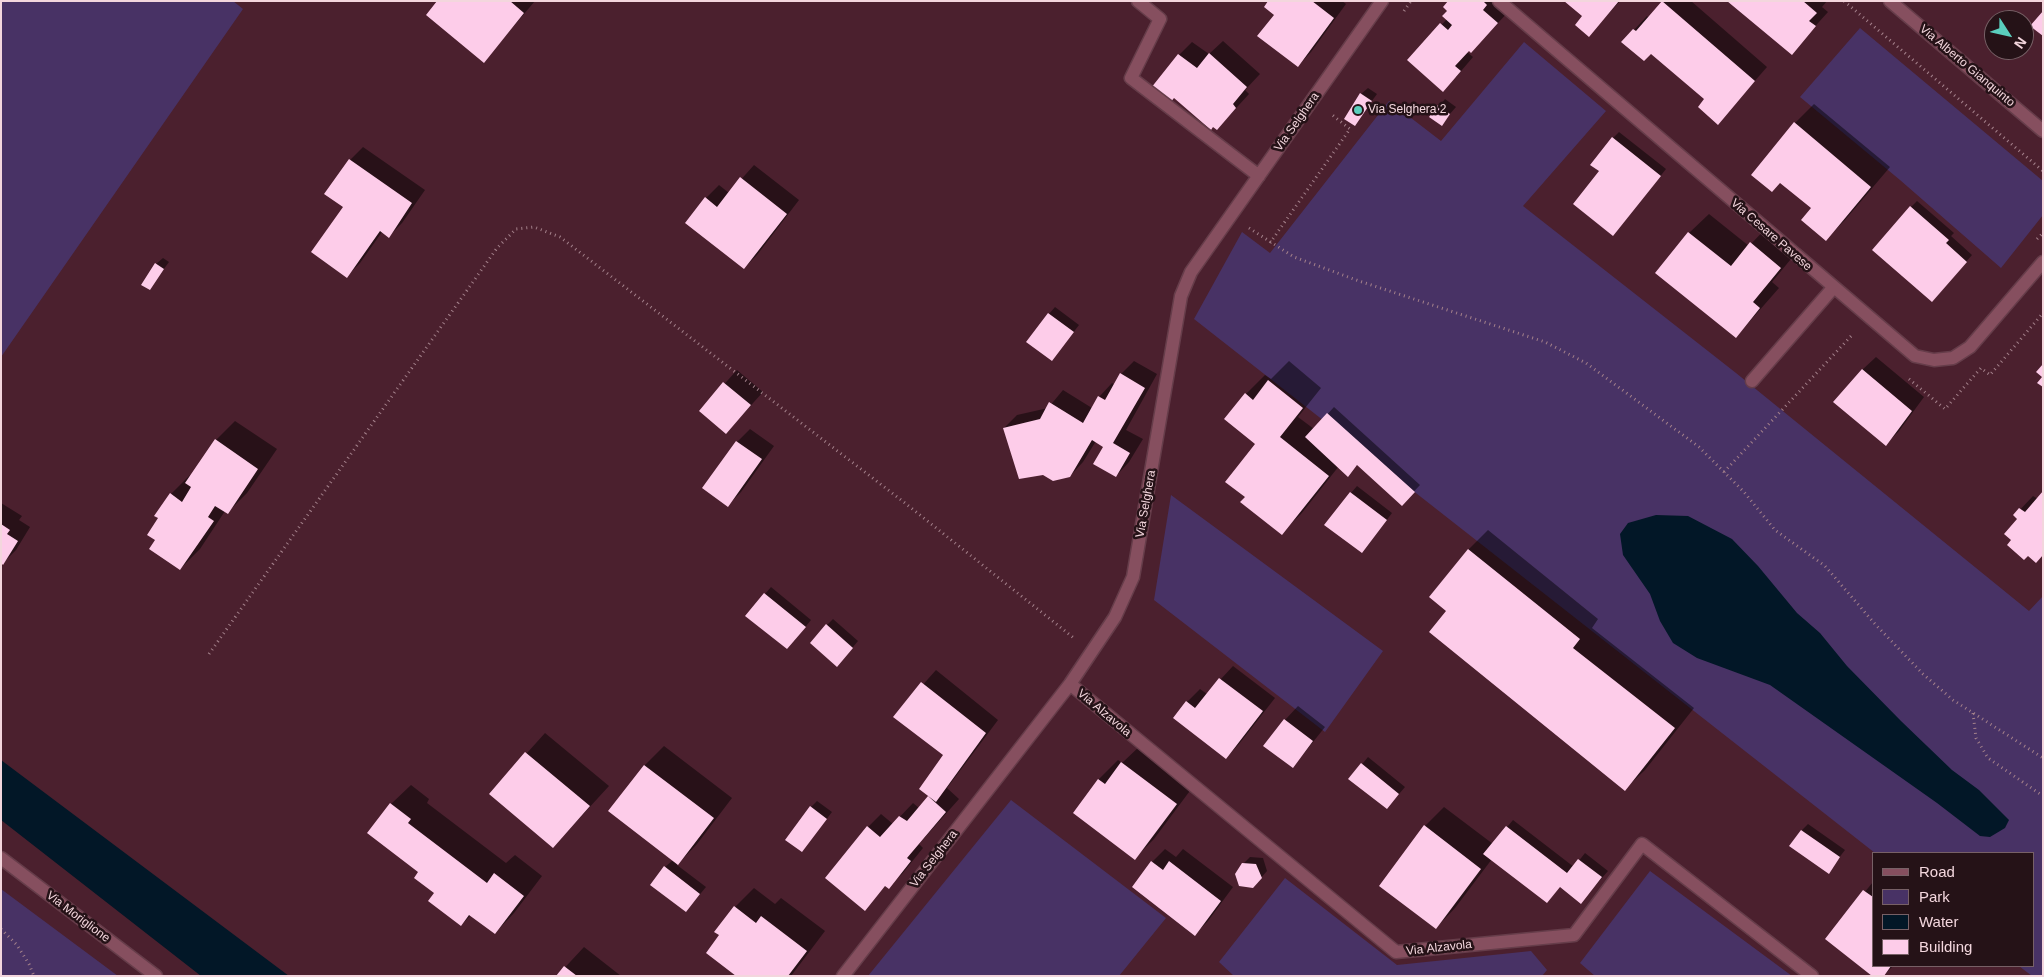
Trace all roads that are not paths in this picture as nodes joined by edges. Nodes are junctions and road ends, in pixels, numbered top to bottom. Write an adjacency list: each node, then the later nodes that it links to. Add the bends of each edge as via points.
1 (1138, 1): 6 (street, via 1160,19 1131,78)
2 (1382, 1): 6 (street, Via Selghera)
3 (1499, 1): 8 (street, Via Cesare Pavese)
4 (1890, 1): 5 (street, Via Alberto Gianquinto)
5 (2043, 131)
6 (1259, 176): 10 (street, Via Selghera, via 1191,272 1181,296 1133,577 1115,617)
7 (2043, 262): 8 (street, Via Cesare Pavese, via 1970,347 1952,358 1934,360 1915,356)
8 (1833, 288): 9 (street)
9 (1752, 381)
10 (1070, 684): 13 (street, Via Selghera); 14 (street, Via Alzavola, via 1396,952 1574,934 1642,844)
11 (1, 858): 12 (street, Via Moriglione)
12 (156, 976)
13 (843, 976)
14 (1812, 976)

